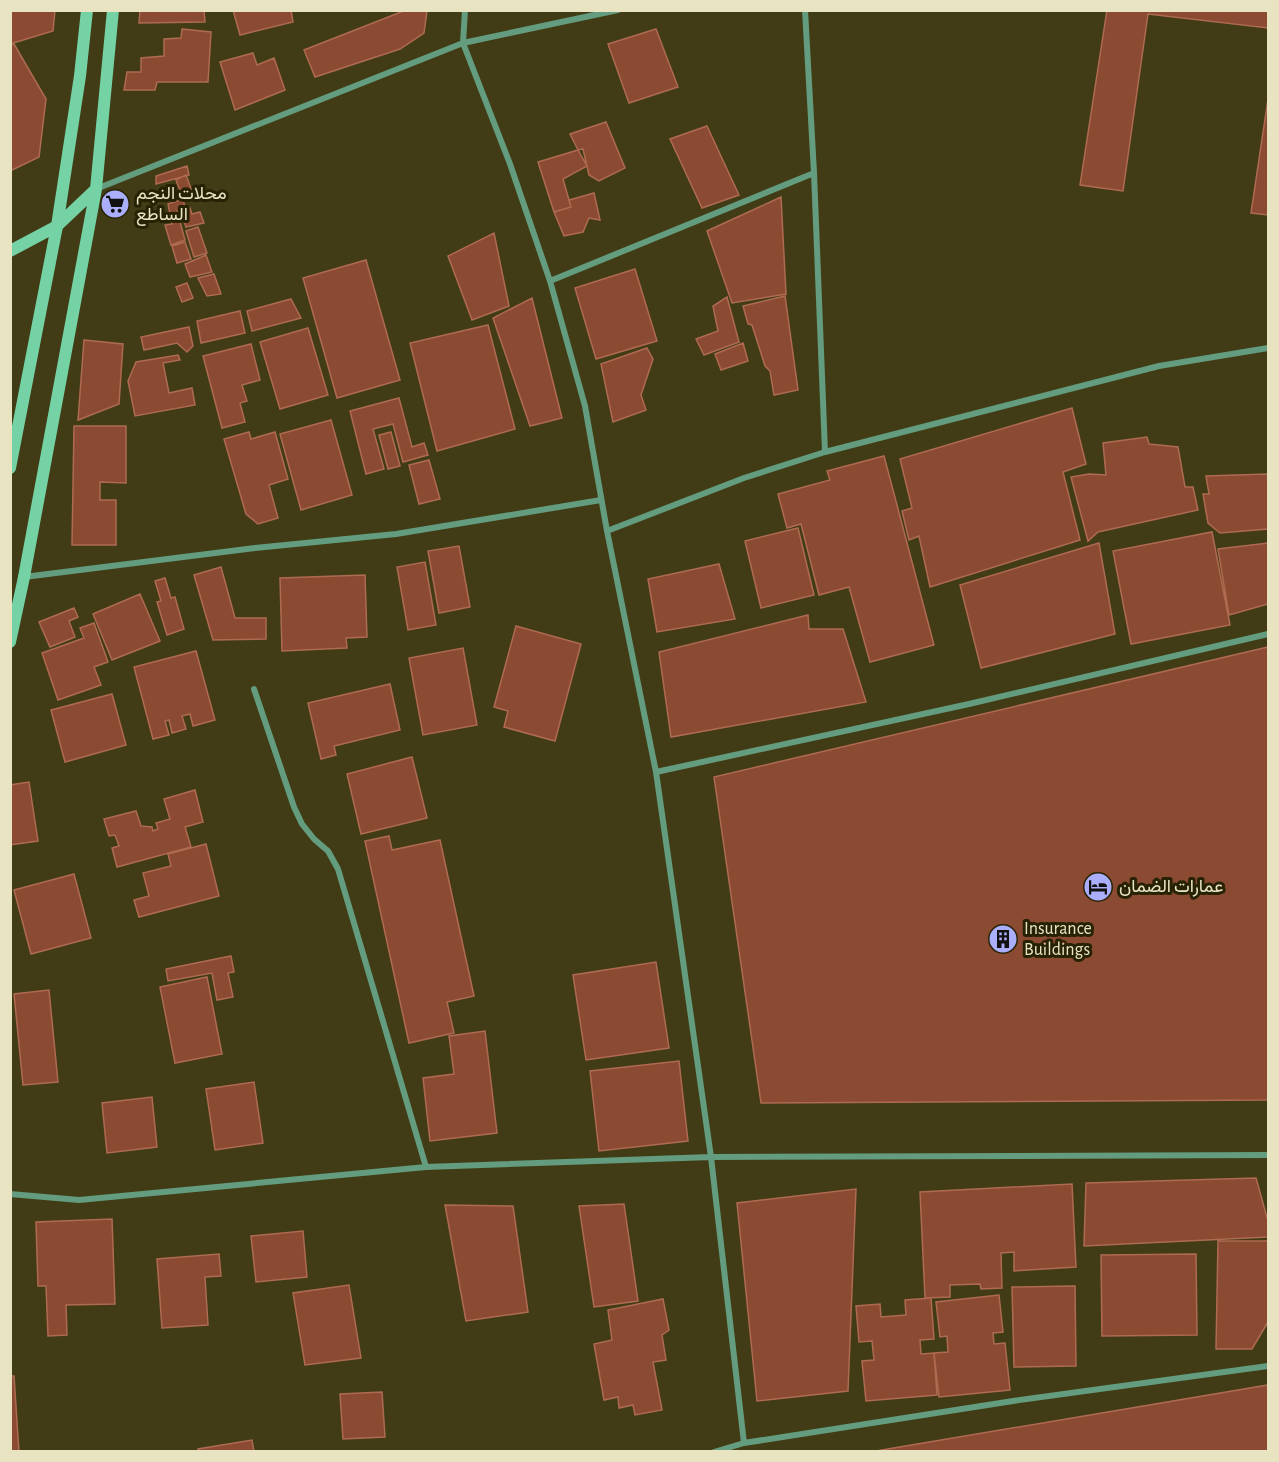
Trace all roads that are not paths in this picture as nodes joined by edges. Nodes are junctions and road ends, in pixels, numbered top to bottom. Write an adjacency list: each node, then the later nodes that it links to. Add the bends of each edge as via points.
1 (87, 10): 9 (street)
2 (113, 10): 8 (street)
3 (465, 10): 6 (street)
4 (618, 10): 6 (street)
5 (805, 10): 7 (street)
6 (463, 43): 8 (street); 11 (street)
7 (814, 173): 11 (street); 14 (street)
8 (96, 189): 9 (street); 18 (street)
9 (57, 226): 10 (street); 13 (street)
10 (10, 251)
11 (550, 281): 16 (street, via 585,406)
12 (1269, 348): 14 (street, via 1159,366)
13 (15, 426): 15 (street)
14 (825, 452): 17 (street, via 744,478)
15 (10, 468)
16 (601, 500): 17 (street); 18 (street, via 396,534)
17 (607, 531): 22 (street)
18 (24, 577): 20 (street)
19 (1269, 634): 22 (street)
20 (10, 642)
21 (254, 689): 25 (street, via 294,807 302,824 328,851 338,869)
22 (656, 772): 24 (street)
23 (1269, 1155): 24 (street)
24 (711, 1156): 25 (street); 28 (street)
25 (426, 1167): 26 (street, via 79,1200)
26 (10, 1194)
27 (1269, 1366): 28 (street)
28 (744, 1443): 29 (street)
29 (714, 1452)

